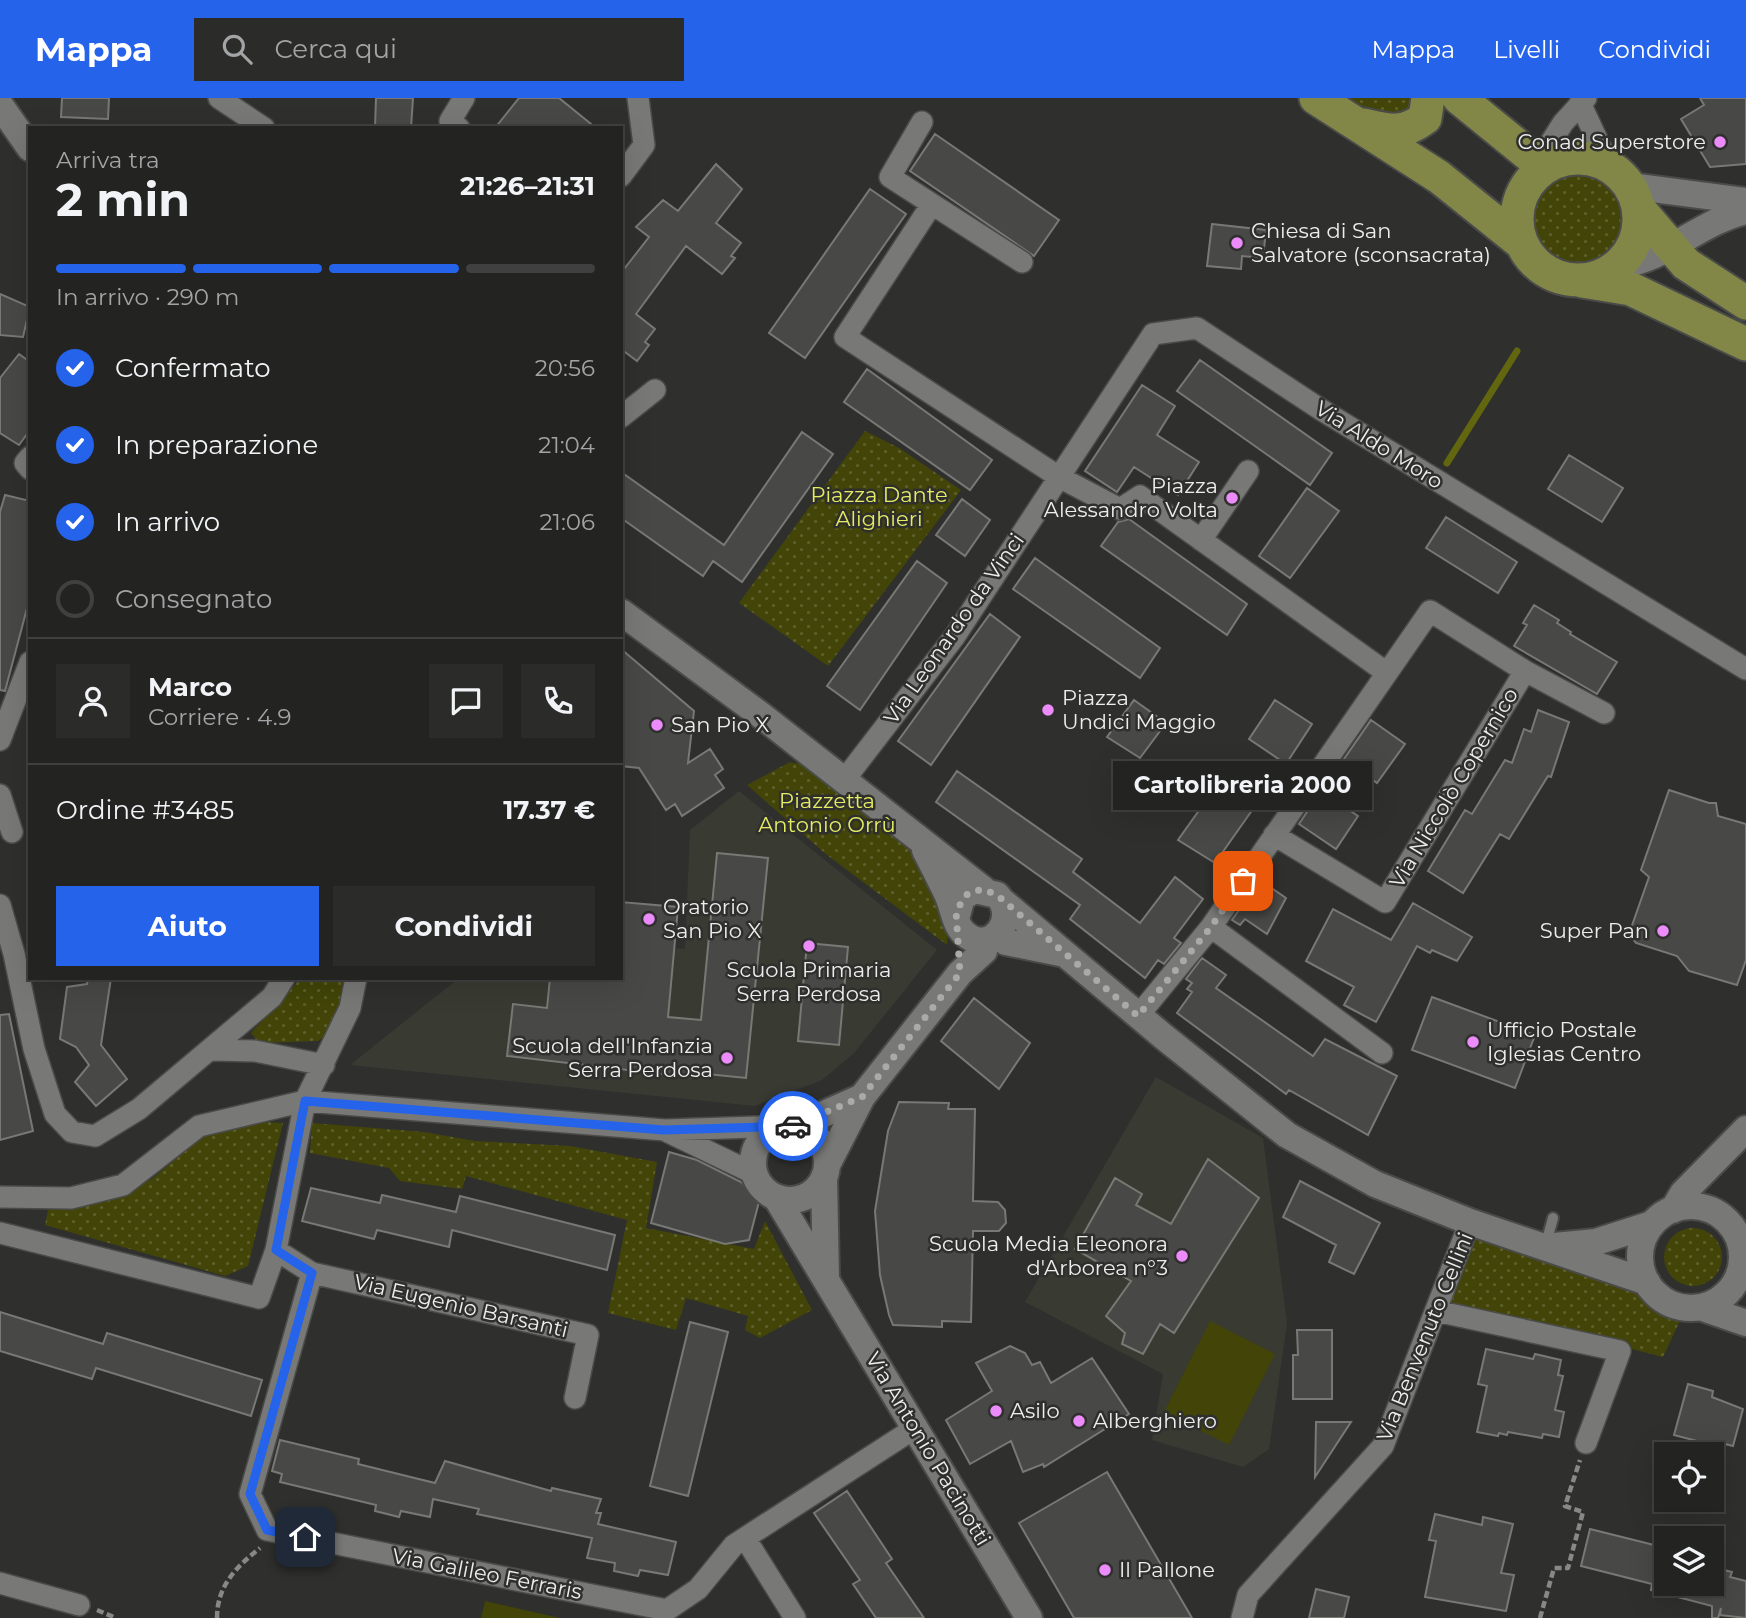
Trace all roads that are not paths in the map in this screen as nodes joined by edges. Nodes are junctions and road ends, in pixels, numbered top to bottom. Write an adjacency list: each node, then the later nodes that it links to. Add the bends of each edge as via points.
1 (219, 98): 11 (street)
2 (464, 98): 12 (street, via 450,121)
3 (638, 98): 15 (street, via 644,145)
4 (1316, 98): 9 (main road)
5 (1428, 98): 9 (main road, via 1425,118 1397,133)
6 (1460, 98): 14 (main road)
7 (1583, 100): 14 (street, via 1551,142); 16 (street)
8 (0, 105): 13 (street)
9 (1348, 121): 20 (main road, via 1439,177)
10 (922, 122): 18 (street, via 890,177)
11 (261, 126)
12 (456, 126)
13 (28, 145)
14 (1549, 164): 16 (main road, via 1583,157); 20 (main road, via 1529,181 1519,200)
15 (623, 173)
16 (1626, 187): 17 (street); 21 (main road); 23 (main road, via 1639,222 1633,246)
17 (1746, 201)
18 (932, 204): 22 (street); 30 (street, via 845,337)
19 (1746, 211): 21 (street, via 1722,217)
20 (1520, 242): 24 (main road, via 1540,267)
21 (1672, 247): 23 (street, via 1641,263); 25 (main road, via 1686,264)
22 (1022, 262)
23 (1617, 266): 24 (main road, via 1594,278)
24 (1569, 279): 26 (main road, via 1631,289)
25 (1746, 303)
26 (1746, 344)
27 (655, 390): 28 (street)
28 (623, 415)
29 (1248, 471): 31 (street)
30 (1059, 477): 31 (street, via 1120,509 1140,496); 34 (street, Via Aldo Moro, via 1153,334 1197,328 1320,409); 39 (street, Via Leonardo da Vinci, via 954,636)
31 (1201, 540): 36 (street)
32 (623, 613): 39 (street)
33 (28, 667): 38 (street)
34 (1746, 669)
35 (1525, 671): 36 (street, via 1430,611); 37 (street); 42 (street, Via Niccolò Copernico, via 1385,902)
36 (1387, 673): 42 (street)
37 (1604, 713)
38 (0, 740)
39 (845, 779): 43 (street)
40 (0, 795): 41 (street)
41 (14, 831)
42 (1274, 835): 47 (street)
43 (921, 842): 44 (street); 46 (street)
44 (993, 895): 46 (street, via 962,897); 48 (street, via 1007,916); 49 (street)
45 (0, 905): 50 (street)
46 (957, 922): 48 (street, via 969,937); 51 (street)
47 (1211, 927): 54 (street); 56 (street)
48 (990, 938): 49 (street); 51 (street, via 984,951)
49 (1068, 955): 54 (street)
50 (23, 964): 55 (street, via 34,1049 54,1114 72,1132 95,1136 139,1109)
51 (960, 973): 58 (street)
52 (283, 980): 55 (street, via 272,997)
53 (356, 980): 57 (street, via 350,1007)
54 (1138, 1016): 70 (street, via 1287,1135 1374,1184)
55 (212, 1049): 57 (street, via 254,1051)
56 (1382, 1053)
57 (324, 1065): 59 (street)
58 (862, 1097): 60 (street); 63 (street)
59 (305, 1101): 62 (street); 65 (street, via 199,1126 123,1185 71,1198); 73 (street)
60 (791, 1126): 62 (street); 63 (street, via 818,1138); 64 (street, via 762,1138 753,1162)
61 (1746, 1129): 68 (street)
62 (664, 1130): 64 (street)
63 (826, 1171): 66 (street, via 813,1193 801,1198); 76 (street, Via Antonio Pacinotti)
64 (755, 1174): 66 (street)
65 (0, 1196)
66 (776, 1197): 76 (street, Via Antonio Pacinotti)
67 (1746, 1212): 74 (street)
68 (1663, 1217): 72 (street, via 1596,1242); 74 (street, via 1700,1207 1717,1213 1730,1224); 77 (street, via 1640,1252)
69 (1553, 1218): 72 (lane)
70 (1470, 1222): 72 (street); 79 (street, Via Benvenuto Cellini)
71 (0, 1233): 73 (street, via 259,1297)
72 (1545, 1247): 77 (street)
73 (276, 1250): 75 (street, Via Eugenio Barsanti)
74 (1742, 1264): 78 (street, via 1726,1294)
75 (312, 1273): 81 (street, Via Eugenio Barsanti, via 588,1335); 84 (street, Via Galileo Ferraris, via 250,1494 267,1530 667,1610 698,1589)
76 (826, 1279): 82 (street, Via Antonio Pacinotti)
77 (1647, 1282): 78 (street, via 1670,1303)
78 (1700, 1307): 80 (street)
79 (1436, 1311): 83 (street, via 1620,1351); 89 (street, Via Benvenuto Cellini, via 1383,1446 1248,1595)
80 (1746, 1323)
81 (575, 1398)
82 (915, 1428): 84 (street, Via Galileo Ferraris); 88 (street, Via Antonio Pacinotti)
83 (1586, 1443)
84 (744, 1538): 87 (street)
85 (0, 1583): 86 (street)
86 (79, 1605)
87 (795, 1618)
88 (1029, 1618)
89 (1242, 1618)

